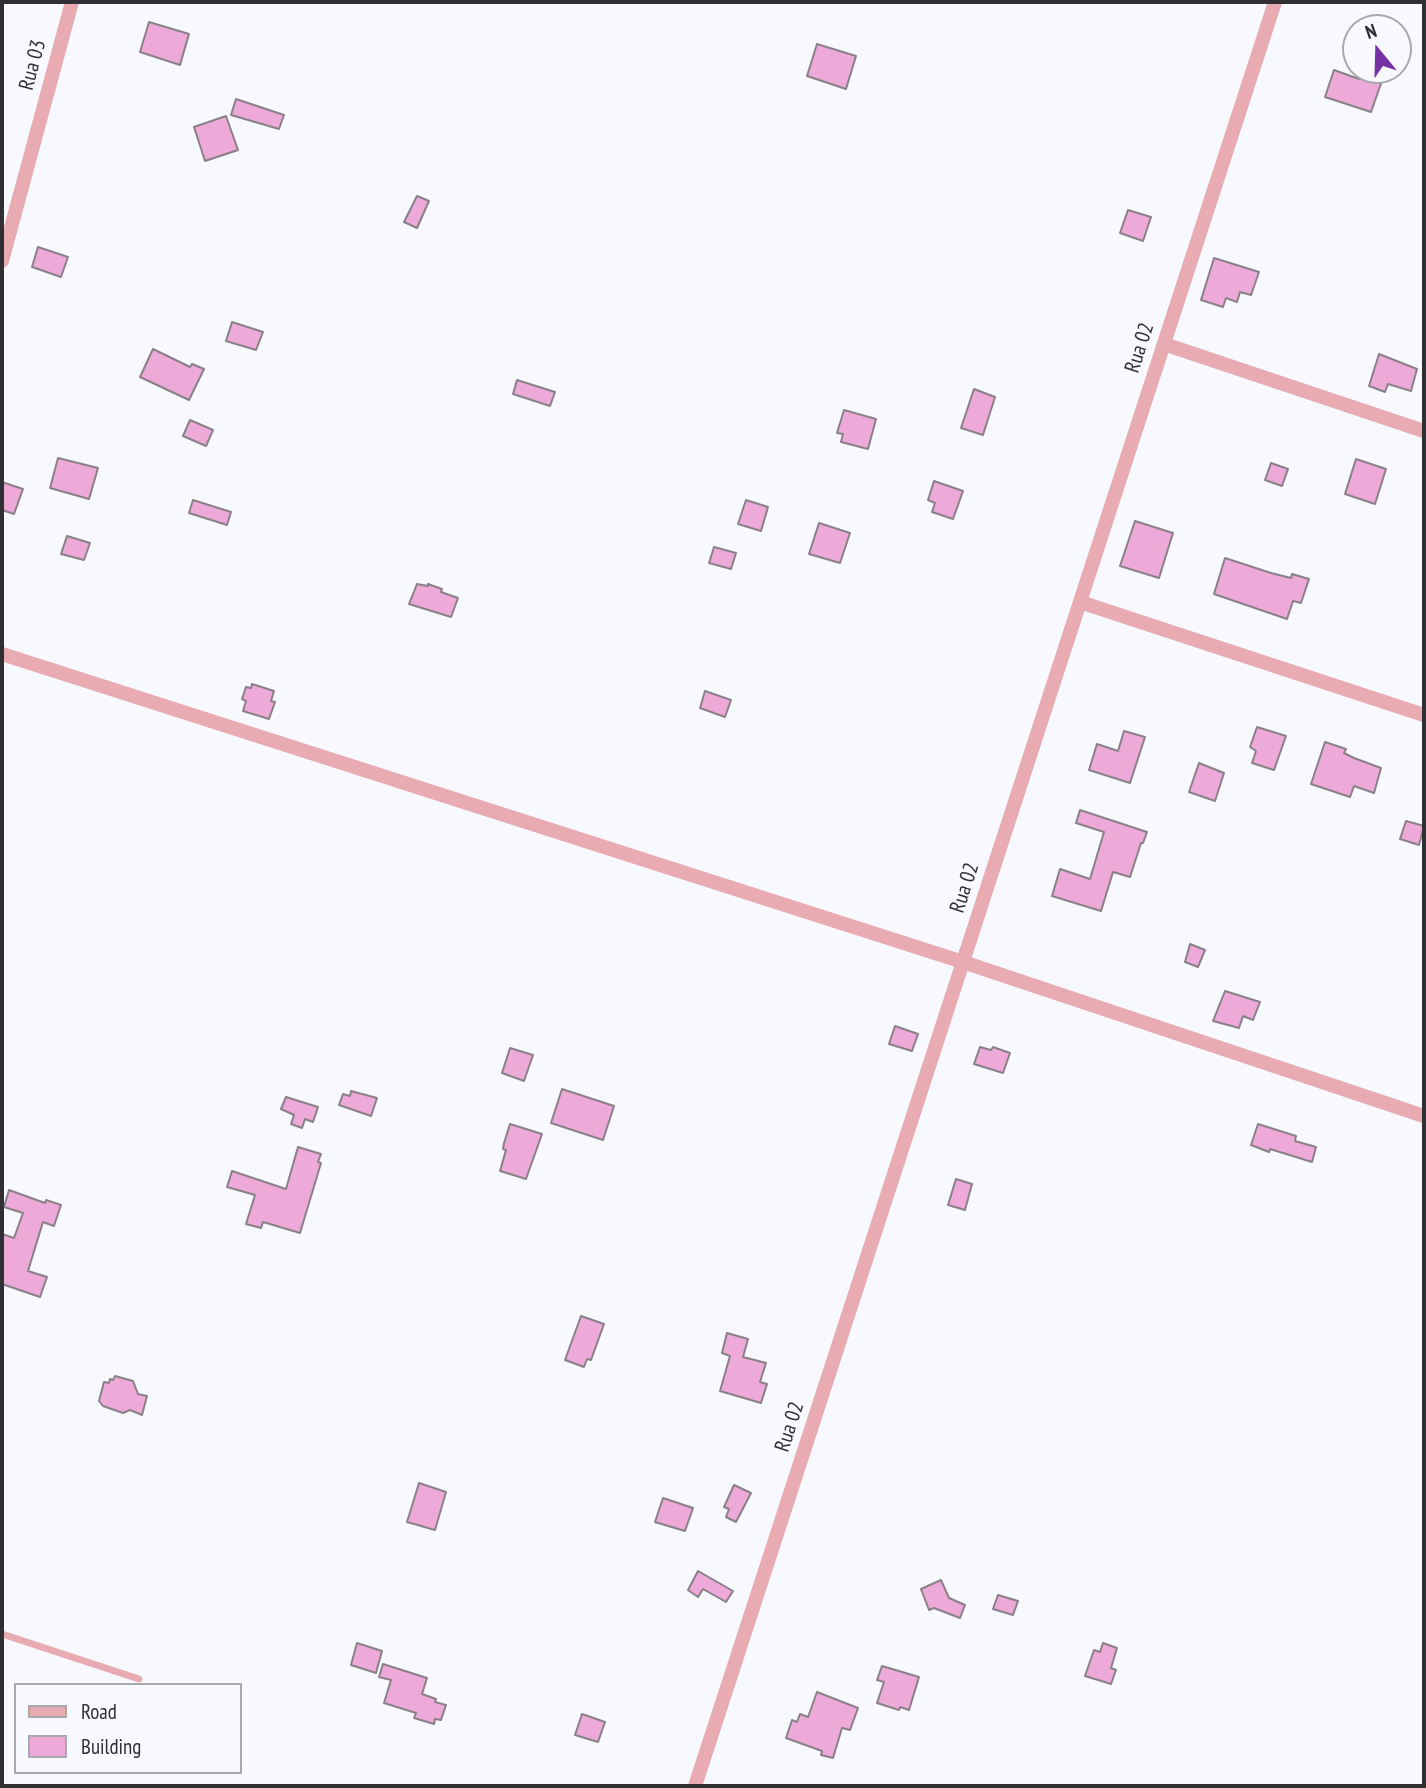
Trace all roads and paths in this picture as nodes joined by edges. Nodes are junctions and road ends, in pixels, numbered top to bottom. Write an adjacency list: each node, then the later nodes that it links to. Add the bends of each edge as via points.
1 (72, 2): 3 (street, Rua 03)
2 (1275, 2): 4 (street, Rua 02)
3 (2, 261)
4 (1164, 344): 5 (street); 6 (street, Rua 02)
5 (1424, 431)
6 (1080, 602): 8 (street); 9 (street, Rua 02)
7 (2, 654): 9 (street)
8 (1424, 715)
9 (963, 962): 10 (street); 13 (street, Rua 02)
10 (1424, 1116)
11 (2, 1634): 12 (lane)
12 (139, 1679)
13 (695, 1786)

